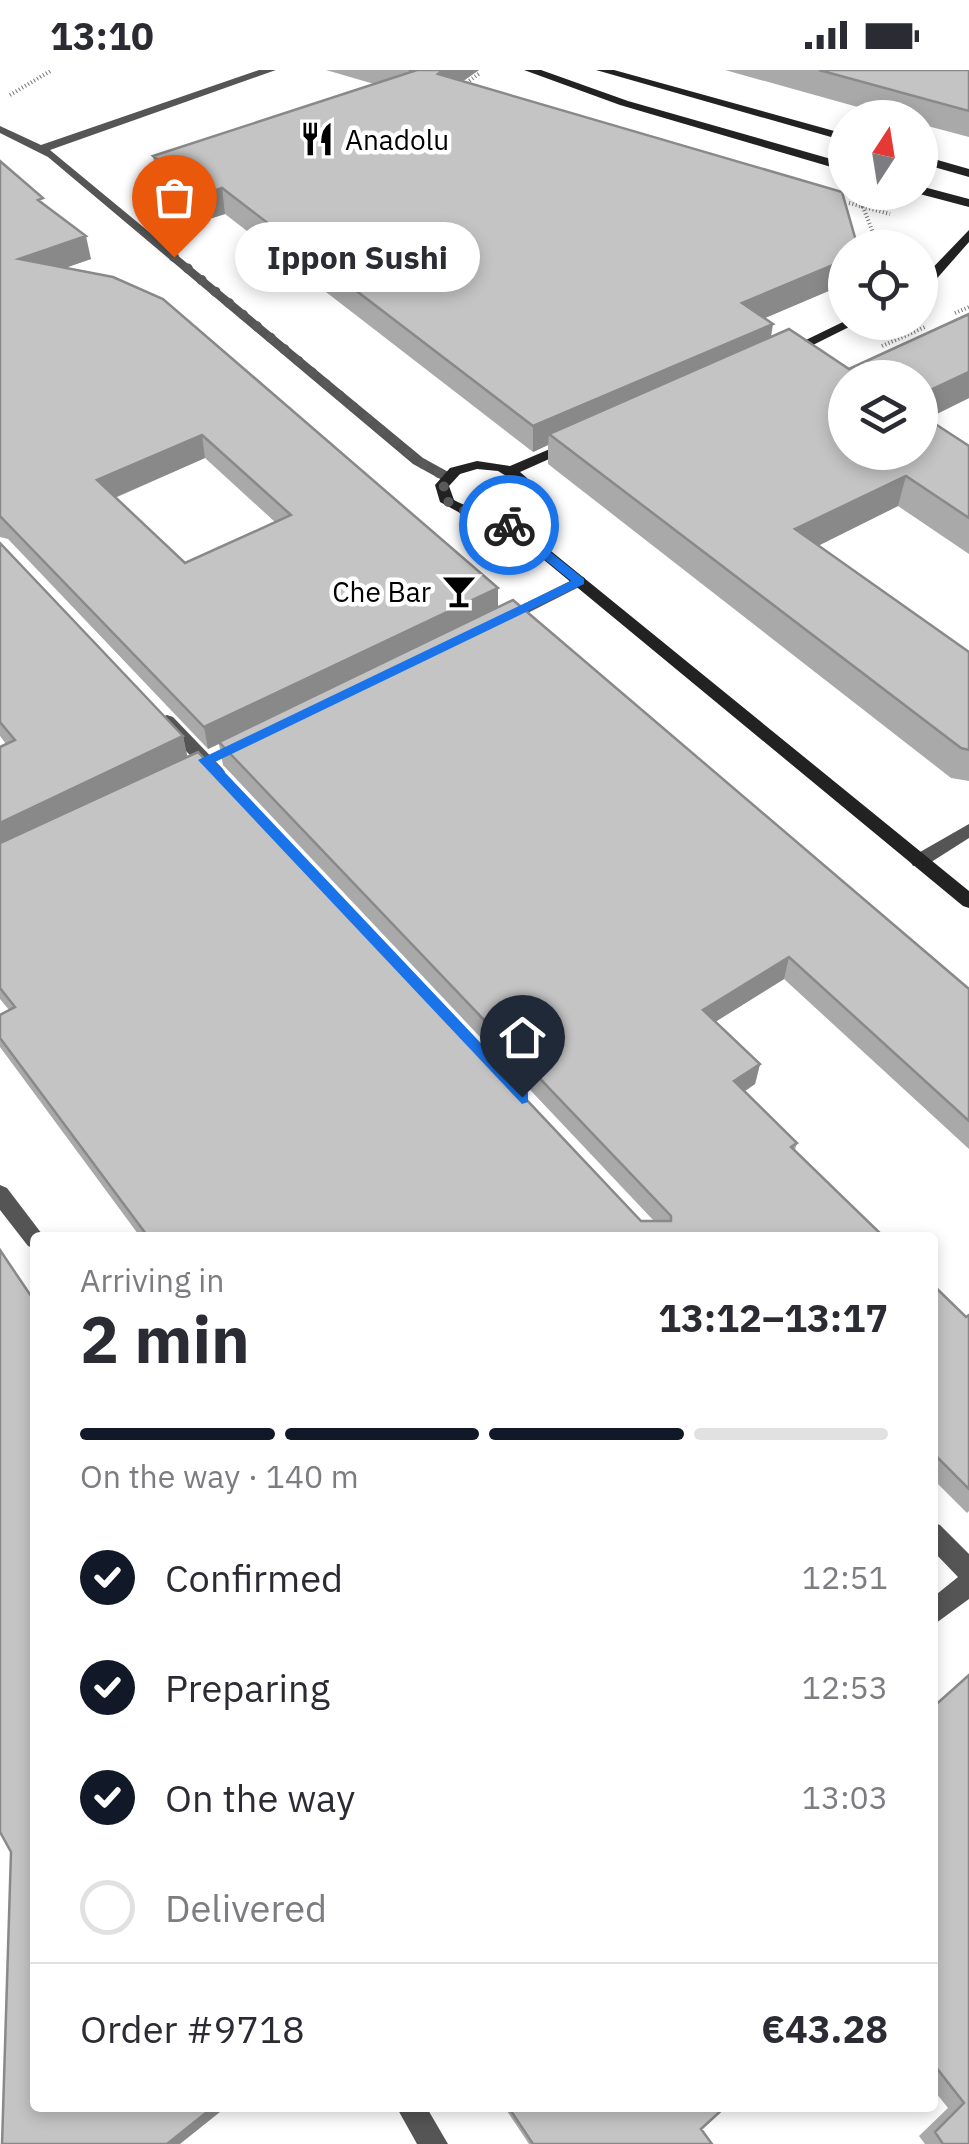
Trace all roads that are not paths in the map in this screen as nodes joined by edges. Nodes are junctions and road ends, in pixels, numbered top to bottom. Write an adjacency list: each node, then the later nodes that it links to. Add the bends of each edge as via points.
1 (270, 70): 6 (street)
2 (530, 70): 7 (street)
3 (602, 70): 5 (street)
4 (1, 130): 6 (street)
5 (828, 133)
6 (41, 150): 18 (street, via 418,461)
7 (828, 163)
8 (938, 165): 9 (street)
9 (969, 174)
10 (938, 195): 11 (street)
11 (969, 203)
12 (969, 234): 13 (street)
13 (938, 269)
14 (828, 333): 15 (street)
15 (768, 361)
16 (587, 438): 17 (street)
17 (512, 471): 18 (street, via 477,464); 19 (street, via 524,494)
18 (446, 477): 19 (street, via 447,502 470,513)
19 (500, 512): 20 (street)
20 (580, 582): 21 (street); 25 (street)
21 (490, 624)
22 (150, 703): 23 (street)
23 (232, 790)
24 (969, 830): 25 (street)
25 (919, 861): 26 (street)
26 (969, 901)
27 (0, 1194): 28 (street)
28 (30, 1233)
29 (938, 1538): 30 (street)
30 (969, 1571)
31 (969, 1584): 32 (street)
32 (938, 1609)
33 (414, 2112): 34 (street)
34 (434, 2144)

